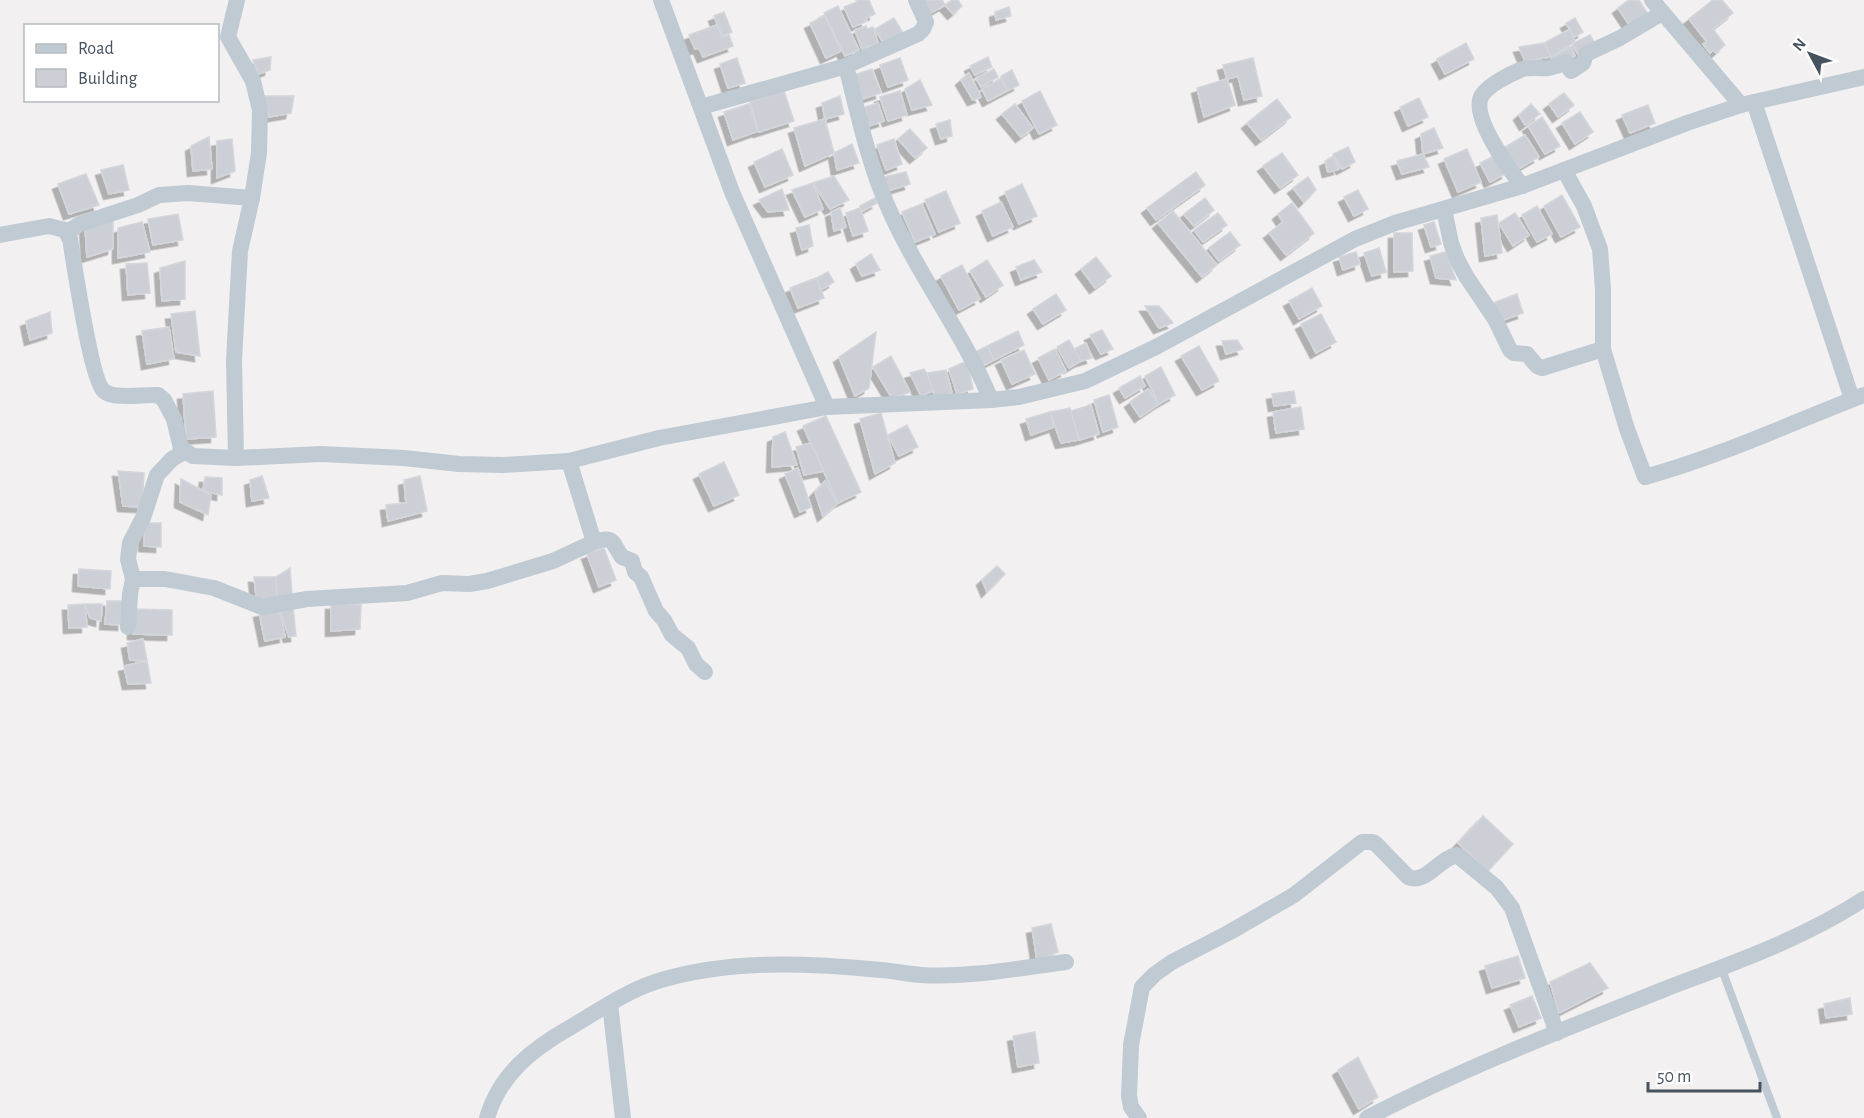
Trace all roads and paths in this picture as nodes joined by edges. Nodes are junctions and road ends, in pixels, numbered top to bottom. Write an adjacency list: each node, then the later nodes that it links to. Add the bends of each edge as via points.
1 (237, 0): 11 (street, via 229,43 253,81 260,110)
2 (661, 0): 8 (street)
3 (916, 0): 5 (street, via 926,22 921,31)
4 (1657, 6): 7 (street); 10 (street, via 1620,38 1587,54 1583,63 1571,71 1566,62 1548,68 1521,69 1482,95 1480,113 1489,137)
5 (846, 66): 8 (street); 17 (street, via 887,206 980,373)
6 (1864, 76): 7 (street)
7 (1747, 104): 9 (street); 16 (street)
8 (701, 107): 18 (street, via 732,192)
9 (1564, 170): 10 (street); 15 (street, via 1584,206 1600,249)
10 (1522, 186): 12 (street)
11 (252, 198): 13 (street, via 159,195); 20 (street, via 240,252 234,360)
12 (1444, 208): 15 (street, via 1457,259 1510,350 1527,354 1542,368); 17 (street, via 1355,239 1156,347 1081,383)
13 (67, 232): 14 (street, via 53,226); 19 (street, via 100,387 109,394 158,395 174,419)
14 (0, 235)
15 (1603, 349): 16 (street, via 1645,477 1756,440)
16 (1858, 397)
17 (991, 400): 18 (street)
18 (827, 407): 21 (street, via 659,438)
19 (184, 452): 20 (street); 23 (street, via 157,475 129,549)
20 (236, 458): 21 (street, via 321,454 459,464)
21 (568, 461): 22 (street)
22 (594, 542): 23 (street, via 553,561 487,581 442,583 406,593 307,599 262,607 214,588 165,579); 25 (street, via 607,538 622,558 632,561 656,611)
23 (133, 579): 24 (street)
24 (128, 627)
25 (705, 672)
26 (1864, 899): 28 (street, via 1825,923)
27 (1066, 962): 29 (street, via 973,974 923,975 744,965 654,982)
28 (1720, 968): 30 (street); 35 (lane)
29 (610, 1004): 31 (street, via 541,1045 519,1064 496,1093); 32 (street)
30 (1557, 1033): 33 (street, via 1512,908 1497,888 1457,855 1420,879 1412,879 1377,845 1362,842 1294,895 1172,962 1142,987 1131,1045 1129,1096); 34 (street)
31 (487, 1118)
32 (623, 1118)
33 (1139, 1118)
34 (1367, 1118)
35 (1777, 1118)

